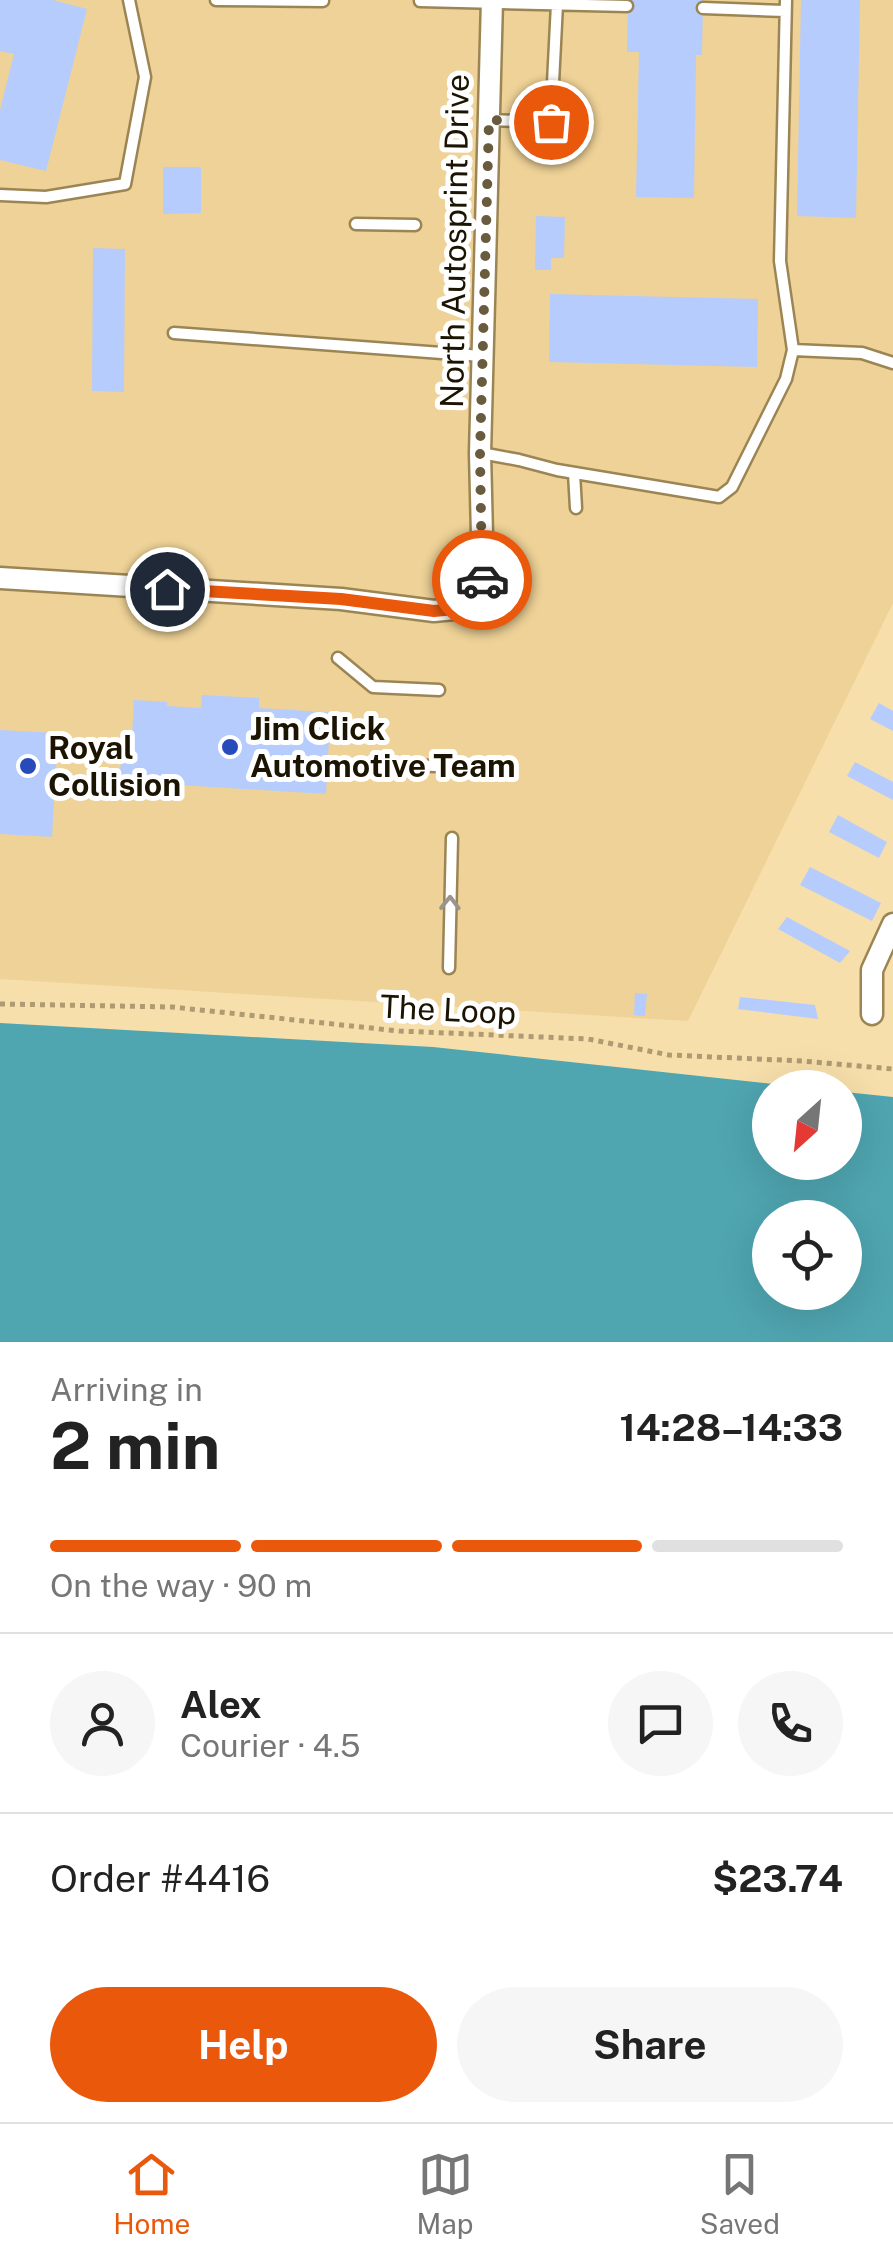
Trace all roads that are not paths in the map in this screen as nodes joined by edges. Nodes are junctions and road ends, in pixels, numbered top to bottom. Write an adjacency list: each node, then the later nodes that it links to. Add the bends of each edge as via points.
1 (128, 0): 11 (lane, via 145,76 124,184 46,196)
2 (216, 0): 3 (lane)
3 (323, 1)
4 (492, 1): 5 (lane); 6 (lane); 10 (street, North Autosprint Drive)
5 (420, 2)
6 (556, 4): 8 (lane); 10 (lane, via 551,122)
7 (785, 5): 9 (lane); 15 (lane, via 780,260)
8 (628, 6)
9 (703, 8)
10 (489, 120): 16 (street, North Autosprint Drive)
11 (0, 194)
12 (356, 224): 13 (lane)
13 (415, 225)
14 (174, 333): 16 (lane)
15 (792, 350): 17 (lane, via 862,353); 19 (lane, via 786,380 732,487 719,497)
16 (482, 356): 18 (street, North Autosprint Drive)
17 (893, 363)
18 (480, 453): 19 (lane); 21 (street, North Autosprint Drive, via 483,577 471,601 454,609)
19 (574, 473): 20 (lane)
20 (576, 508)
21 (0, 578)
22 (338, 658): 23 (lane, via 374,687)
23 (439, 690)
24 (365, 764): 25 (lane)
25 (438, 766)
26 (452, 838): 28 (lane, one-way to 26)
27 (893, 924): 29 (street, via 872,970)
28 (448, 968)
29 (872, 1014)

